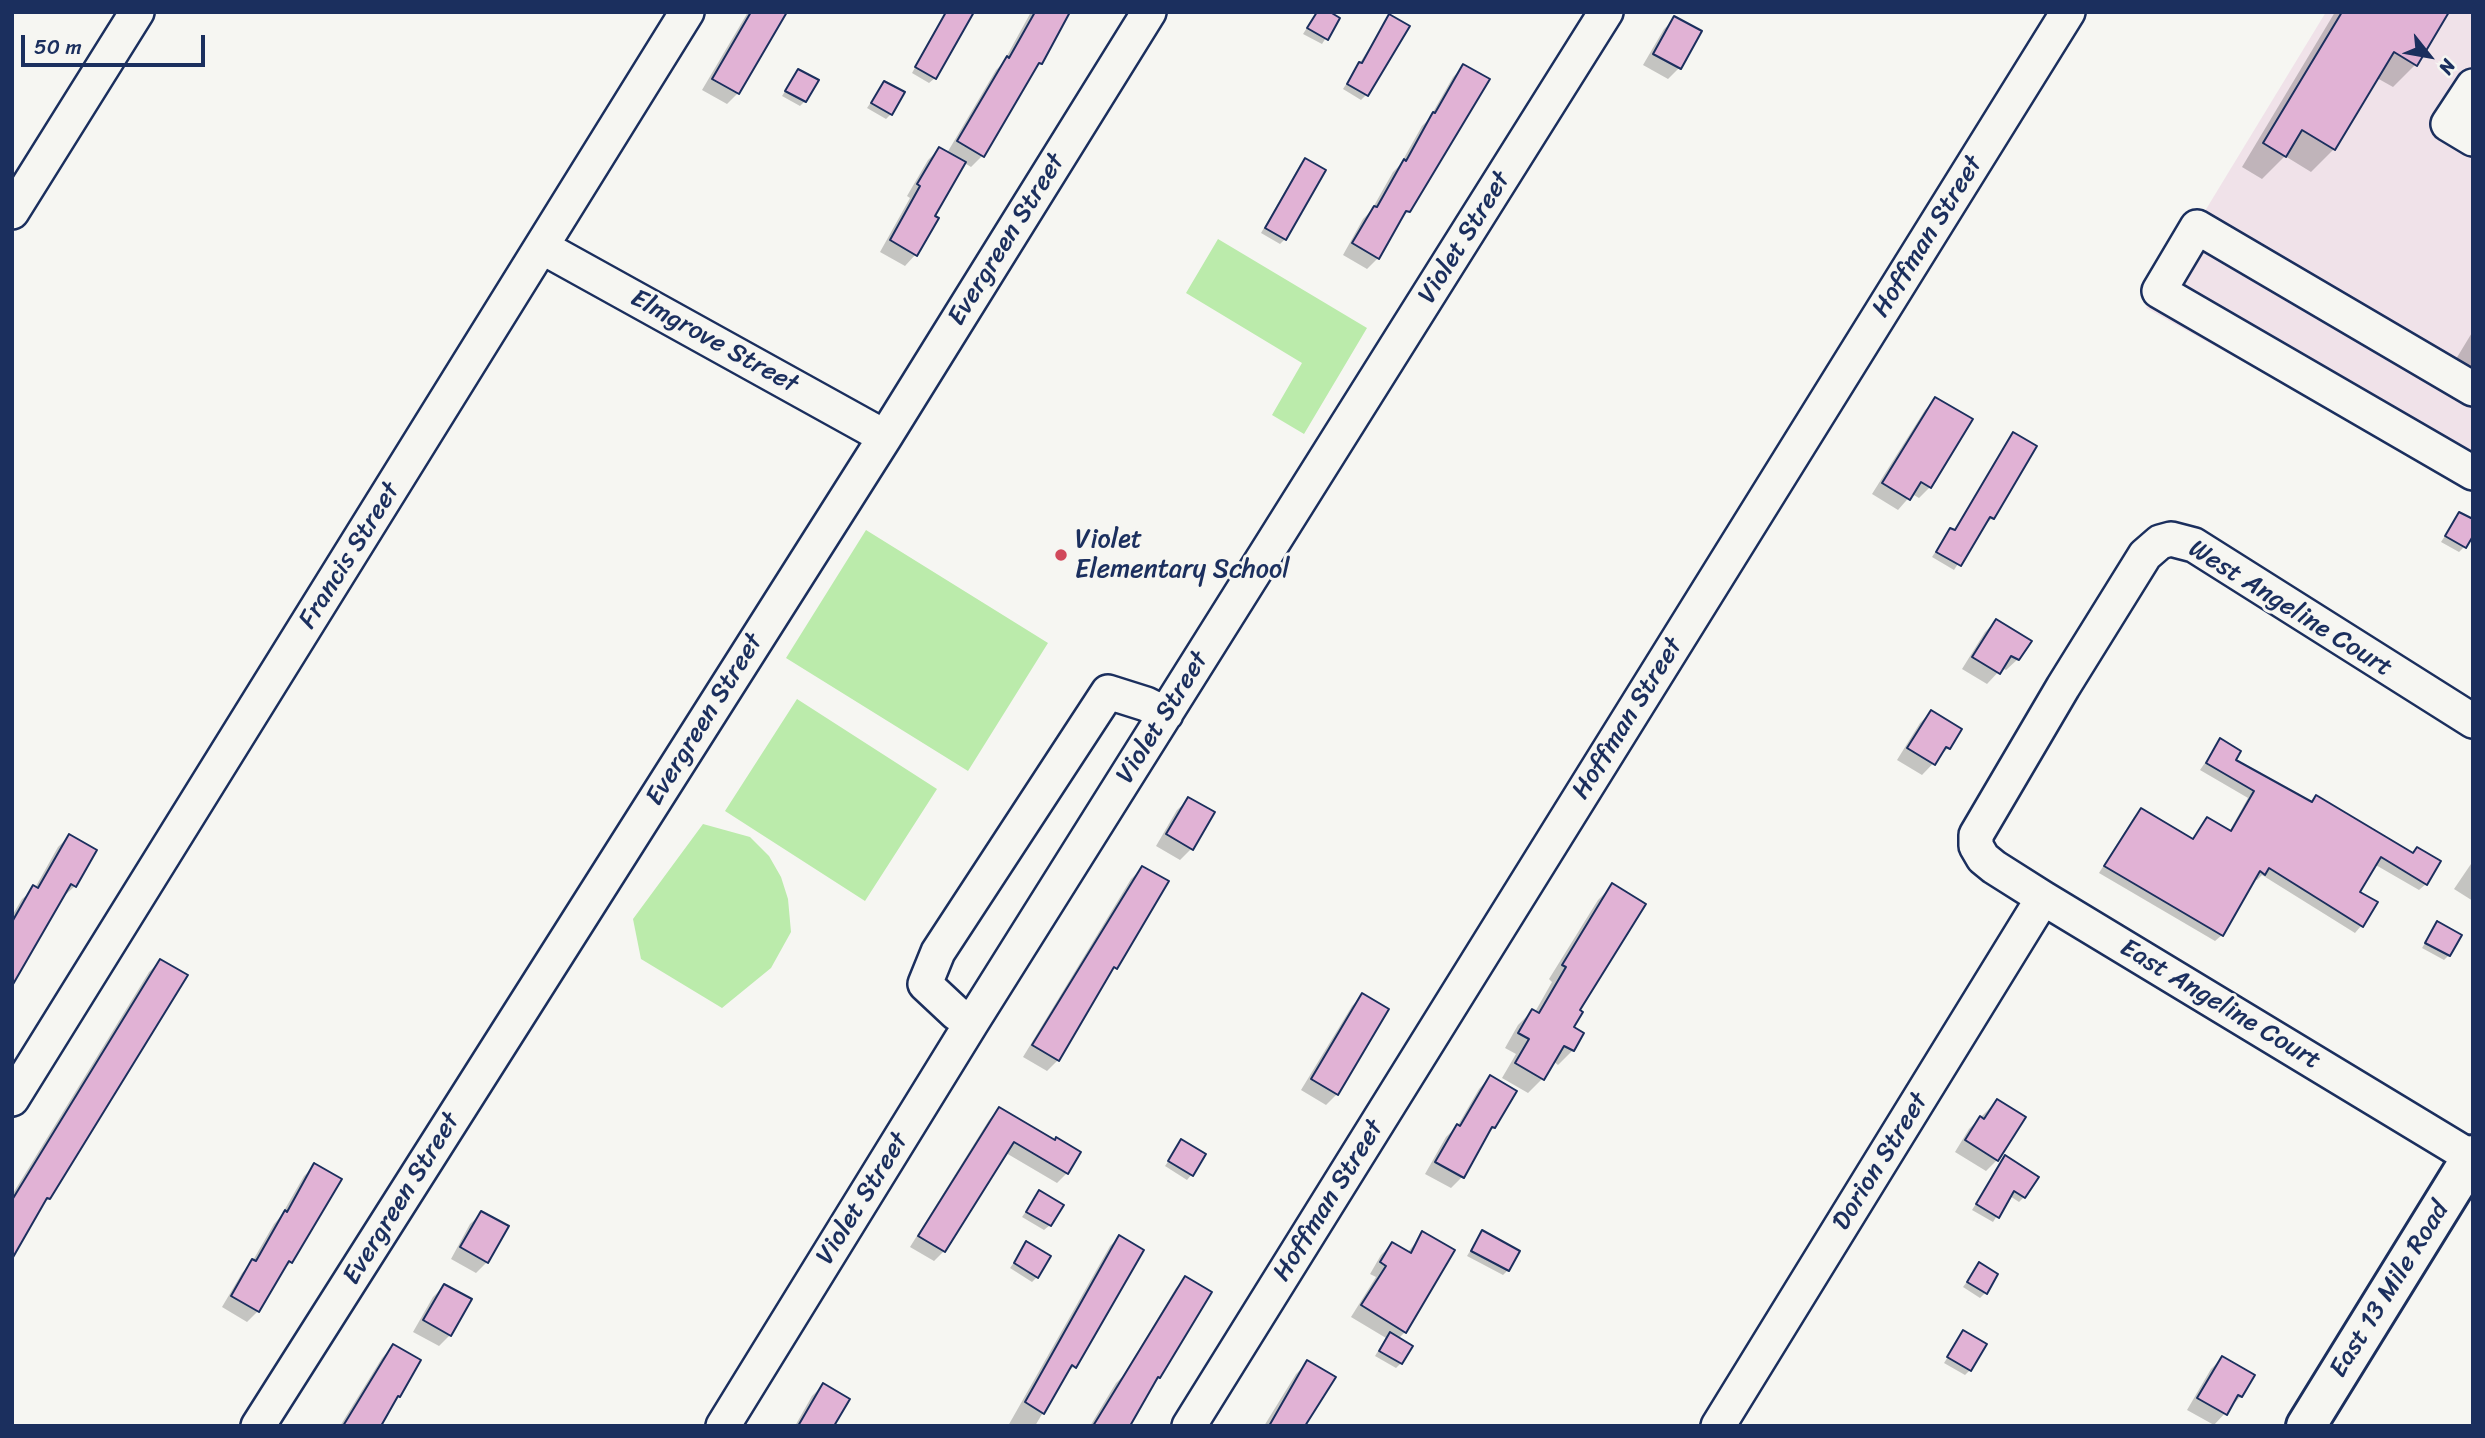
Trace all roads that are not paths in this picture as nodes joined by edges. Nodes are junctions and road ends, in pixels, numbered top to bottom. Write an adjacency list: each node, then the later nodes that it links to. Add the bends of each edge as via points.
1 (137, 12): 8 (street)
2 (687, 12): 9 (street, Francis Street)
3 (1149, 12): 11 (street, Evergreen Street)
4 (1606, 12): 13 (street, Violet Street)
5 (2068, 12): 22 (street, Hoffman Street)
6 (2473, 86): 7 (street, via 2448,124)
7 (2473, 139)
8 (12, 212)
9 (542, 247): 11 (street, Elmgrove Street); 18 (street, Francis Street)
10 (2473, 389): 12 (street, via 2197,227 2159,290)
11 (885, 437): 20 (street, Evergreen Street)
12 (2473, 472)
13 (1166, 714): 17 (street, Violet Street); 17 (street, via 1108,692 938,952 925,984)
14 (2473, 721): 15 (street, West Angeline Court, via 2194,545 2171,539 2146,555 1976,835)
15 (1976, 846): 16 (street, East Angeline Court, via 1994,867)
16 (2043, 898): 19 (street, East Angeline Court); 23 (street, Dorion Street)
17 (972, 1022): 21 (street, Violet Street)
18 (12, 1099)
19 (2472, 1156): 24 (main road, East 13 Mile Road)
20 (258, 1426)
21 (723, 1426)
22 (1189, 1426)
23 (1718, 1426)
24 (2306, 1426)

